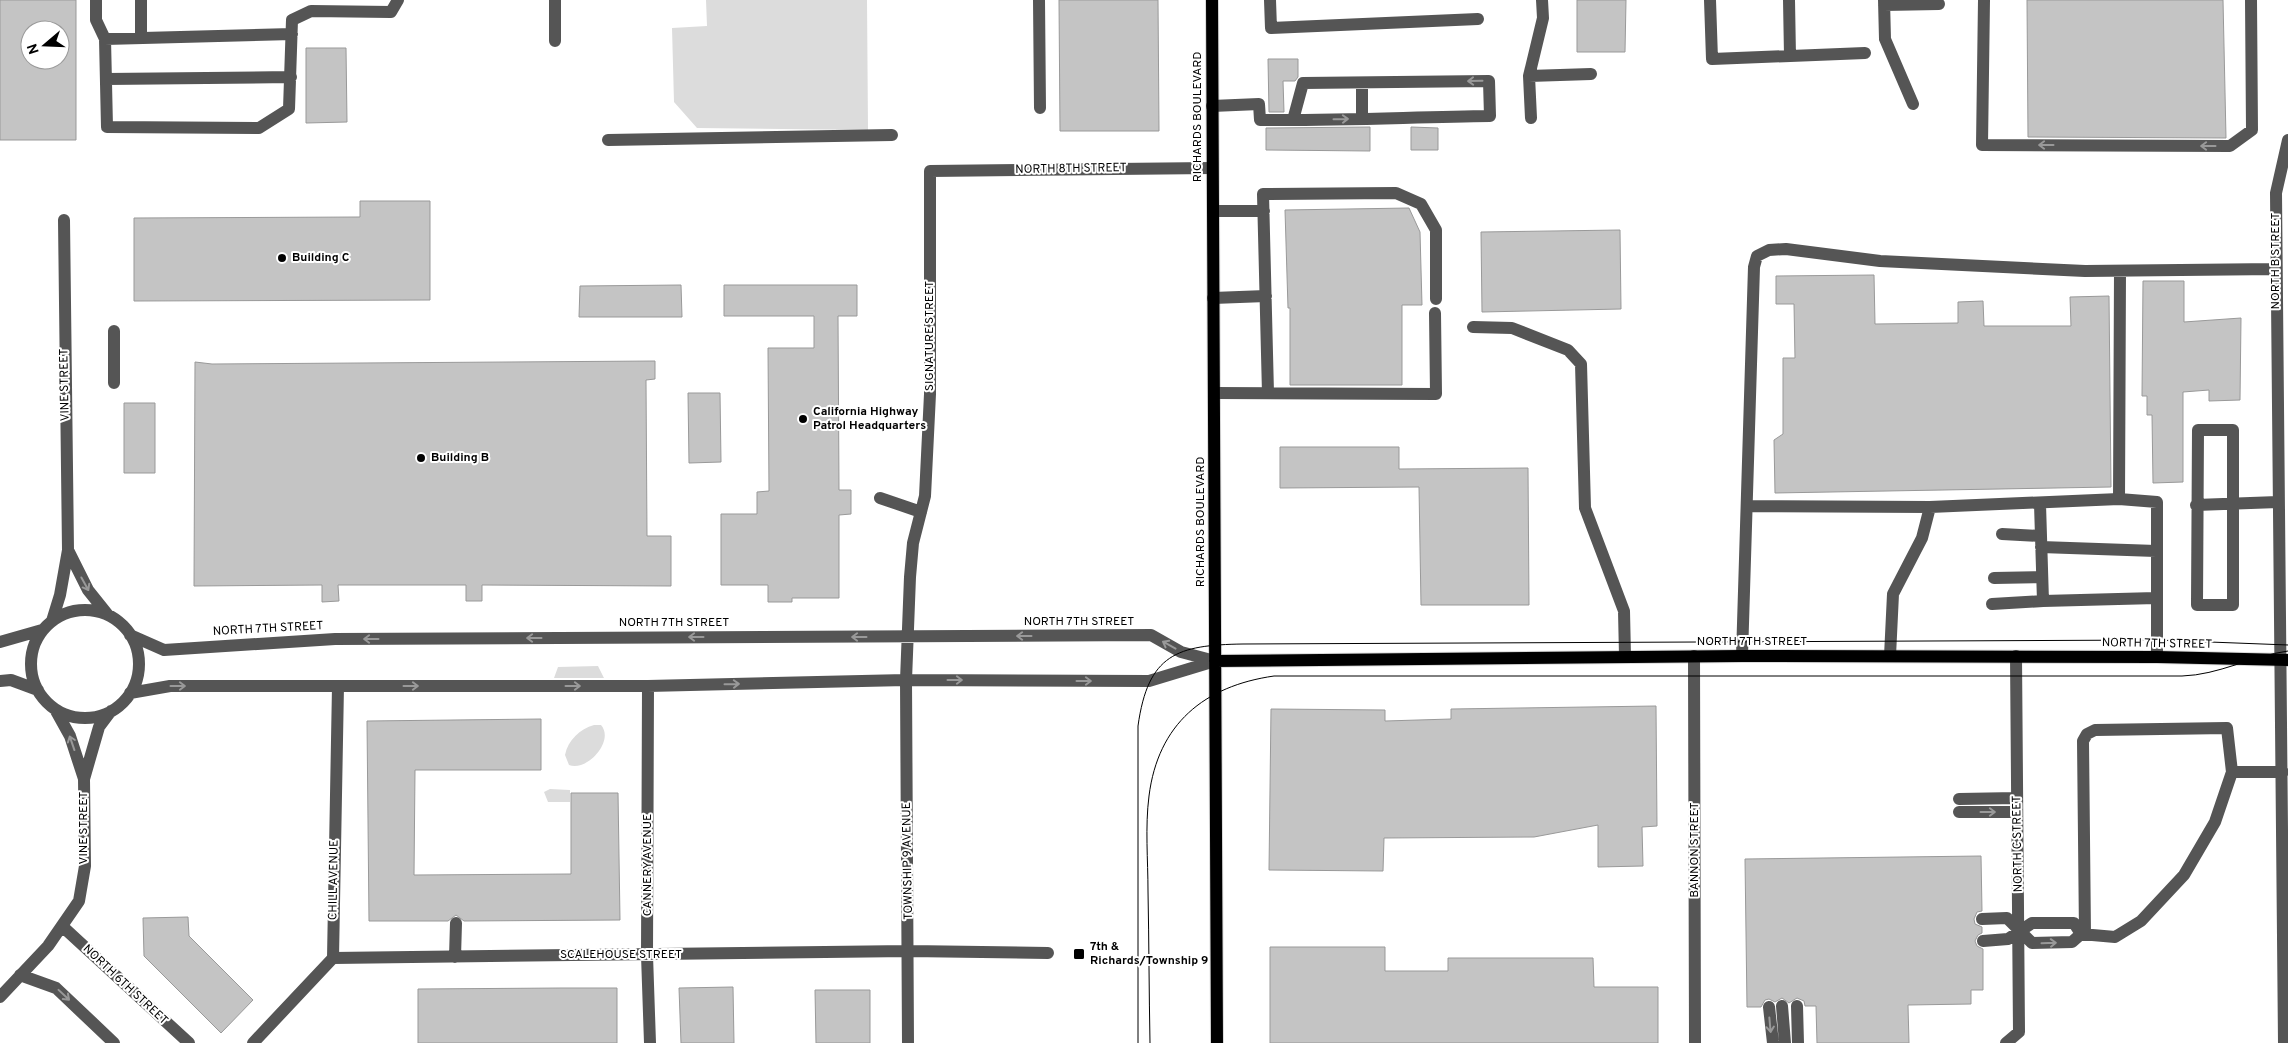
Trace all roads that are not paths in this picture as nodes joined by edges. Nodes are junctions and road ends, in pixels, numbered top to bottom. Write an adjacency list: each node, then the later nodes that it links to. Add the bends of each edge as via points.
1 (96, 0): 19 (street, via 96,20)
2 (141, 0): 18 (street)
3 (398, 0): 15 (street, via 391,12)
4 (555, 0): 20 (street)
5 (1040, 0): 30 (street)
6 (1212, 0): 29 (main road, RICHARDS BOULEVARD)
7 (1270, 0): 16 (street, via 1271,28)
8 (1542, 0): 24 (street, via 1543,18)
9 (1710, 0): 22 (street, via 1712,59)
10 (1789, 0): 22 (street)
11 (1984, 0): 12 (street, one-way to 11, via 2252,130 2230,146 1982,145)
12 (2251, 0)
13 (1884, 2): 14 (street); 28 (street, via 1885,39)
14 (1939, 4)
15 (372, 6): 17 (street, via 311,11 292,20)
16 (1478, 19)
17 (292, 34): 18 (street); 25 (street)
18 (141, 38): 19 (street)
19 (105, 39): 26 (street)
20 (554, 41)
21 (1865, 53): 22 (street)
22 (1790, 56)
23 (1591, 74): 24 (street)
24 (1529, 76): 31 (street)
25 (290, 77): 26 (street); 26 (street, via 289,110 259,128 107,127)
26 (106, 79)
27 (1362, 83): 32 (street); 32 (street, one-way to 27, via 1490,116 1489,81); 33 (street, via 1303,84)
28 (1913, 104)
29 (1212, 106): 33 (street, via 1259,104 1260,120); 37 (main road, RICHARDS BOULEVARD)
30 (1040, 108)
31 (1531, 118)
32 (1362, 119): 33 (street, one-way to 32)
33 (1293, 120)
34 (892, 136): 35 (street)
35 (608, 140)
36 (2288, 140): 42 (street, NORTH B STREET, via 2276,193)
37 (1212, 168): 38 (street, NORTH 8TH STREET); 39 (main road, RICHARDS BOULEVARD)
38 (930, 171): 62 (street, SIGNATURE STREET, via 930,394 925,496)
39 (1213, 211): 40 (street); 45 (main road, RICHARDS BOULEVARD)
40 (1264, 211): 44 (street); 46 (street, via 1263,194 1396,193 1421,204 1436,230)
41 (64, 220): 65 (street, VINE STREET)
42 (2276, 269): 43 (street); 49 (street, NORTH B STREET)
43 (2120, 271): 55 (street); 60 (street, via 1880,261 1786,250 1769,250 1757,256 1754,267)
44 (1266, 296): 45 (street); 53 (street)
45 (1213, 298): 52 (main road, RICHARDS BOULEVARD)
46 (1436, 299)
47 (1436, 313): 53 (street, via 1436,394)
48 (1473, 327): 78 (street, via 1512,328 1568,350 1581,364 1585,508 1624,611)
49 (2282, 330): 56 (street, NORTH B STREET)
50 (114, 332): 51 (street)
51 (114, 383)
52 (1214, 393): 53 (street); 85 (main road, RICHARDS BOULEVARD)
53 (1268, 393)
54 (880, 498): 62 (street)
55 (2119, 499): 57 (street); 66 (street, via 2157,502)
56 (2278, 502): 58 (street); 84 (street, NORTH B STREET)
57 (2040, 504): 61 (street); 64 (street)
58 (2233, 504): 59 (street); 59 (street, via 2233,430 2198,430); 59 (street, via 2233,605 2197,605)
59 (2196, 505)
60 (1747, 506): 61 (street); 80 (street)
61 (1930, 507): 81 (street, via 1922,538 1893,594)
62 (921, 512): 76 (street, SIGNATURE STREET, via 913,543)
63 (2002, 534): 64 (street)
64 (2041, 542): 66 (street); 67 (street)
65 (68, 550): 72 (street, VINE STREET, one-way to 72, via 88,590); 73 (street, VINE STREET)
66 (2156, 551): 69 (street)
67 (2042, 577): 68 (street); 70 (street)
68 (1994, 578)
69 (2156, 598): 70 (street); 83 (street)
70 (2043, 601): 71 (street)
71 (1992, 604)
72 (108, 615): 73 (street, via 94,610 79,610 65,613); 75 (street)
73 (52, 621): 74 (street)
74 (42, 630): 77 (street); 90 (street, via 34,644 31,660)
75 (130, 635): 76 (street, NORTH 7TH STREET, one-way to 75, via 335,639 164,650); 91 (street, via 138,654 138,674)
76 (908, 637): 85 (street, NORTH 7TH STREET, one-way to 76, via 1182,652 1152,635); 86 (street, SIGNATURE STREET)
77 (0, 642)
78 (1625, 656): 79 (main road, NORTH 7TH STREET); 85 (main road, NORTH 7TH STREET)
79 (1694, 656): 80 (main road, NORTH 7TH STREET); 122 (street, BANNON STREET)
80 (1742, 656): 81 (main road, NORTH 7TH STREET)
81 (1890, 656): 82 (main road, NORTH 7TH STREET)
82 (2016, 656): 83 (main road, NORTH 7TH STREET); 97 (street, NORTH C STREET)
83 (2157, 657): 84 (main road, NORTH 7TH STREET)
84 (2283, 660): 95 (street, NORTH B STREET)
85 (1215, 661): 86 (street, NORTH 7TH STREET, one-way to 85, via 1149,681); 121 (main road, RICHARDS BOULEVARD)
86 (906, 680): 89 (street, NORTH 7TH STREET, one-way to 86); 105 (street, TOWNSHIP 9 AVENUE)
87 (0, 681): 90 (street, via 12,680)
88 (338, 686): 89 (street, NORTH 7TH STREET, one-way to 89); 91 (street, NORTH 7TH STREET, one-way to 88, via 170,686); 109 (street, CHILL AVENUE)
89 (648, 686): 107 (street, CANNERY AVENUE)
90 (38, 690): 92 (street)
91 (130, 693): 93 (street)
92 (55, 709): 93 (street, via 83,718); 96 (street, VINE STREET, one-way to 92, via 70,736)
93 (111, 711): 96 (street, VINE STREET, via 99,728)
94 (2232, 772): 95 (street); 103 (street, via 2215,822 2184,875 2141,921 2115,937); 103 (street, via 2228,728 2095,730 2087,734 2083,741)
95 (2283, 772): 115 (street, NORTH B STREET)
96 (84, 779): 101 (street, VINE STREET, via 85,866 78,901)
97 (2017, 798): 98 (street, NORTH C STREET); 98 (street, one-way to 98, via 1959,805)
98 (2017, 812): 102 (street, NORTH C STREET)
99 (1982, 919): 102 (street, via 2007,918)
100 (456, 923): 108 (street)
101 (62, 926): 110 (street, VINE STREET); 117 (street, NORTH 6TH STREET)
102 (2019, 931): 103 (street, one-way to 103, via 2032,943 2072,942); 103 (street, via 2032,923 2074,923); 104 (street, via 2008,939); 126 (street, NORTH C STREET, via 2019,1032)
103 (2083, 935)
104 (1982, 941)
105 (909, 950): 106 (street, SCALEHOUSE STREET); 107 (street, SCALEHOUSE STREET); 120 (street, TOWNSHIP 9 AVENUE)
106 (1048, 952)
107 (647, 955): 108 (street, SCALEHOUSE STREET); 119 (street, CANNERY AVENUE)
108 (455, 957): 109 (street, SCALEHOUSE STREET)
109 (333, 958): 118 (street)
110 (20, 975): 111 (street, VINE STREET); 116 (street, one-way to 116, via 56,988)
111 (0, 997)
112 (1782, 1006): 124 (street)
113 (1796, 1006): 125 (street)
114 (1769, 1007): 123 (street, one-way to 123)
115 (2286, 1020): 127 (street, NORTH B STREET)
116 (114, 1043)
117 (189, 1043)
118 (253, 1043)
119 (650, 1043)
120 (908, 1043)
121 (1217, 1043)
122 (1695, 1043)
123 (1773, 1043)
124 (1785, 1043)
125 (1798, 1043)
126 (2006, 1043)
127 (2284, 1043)

